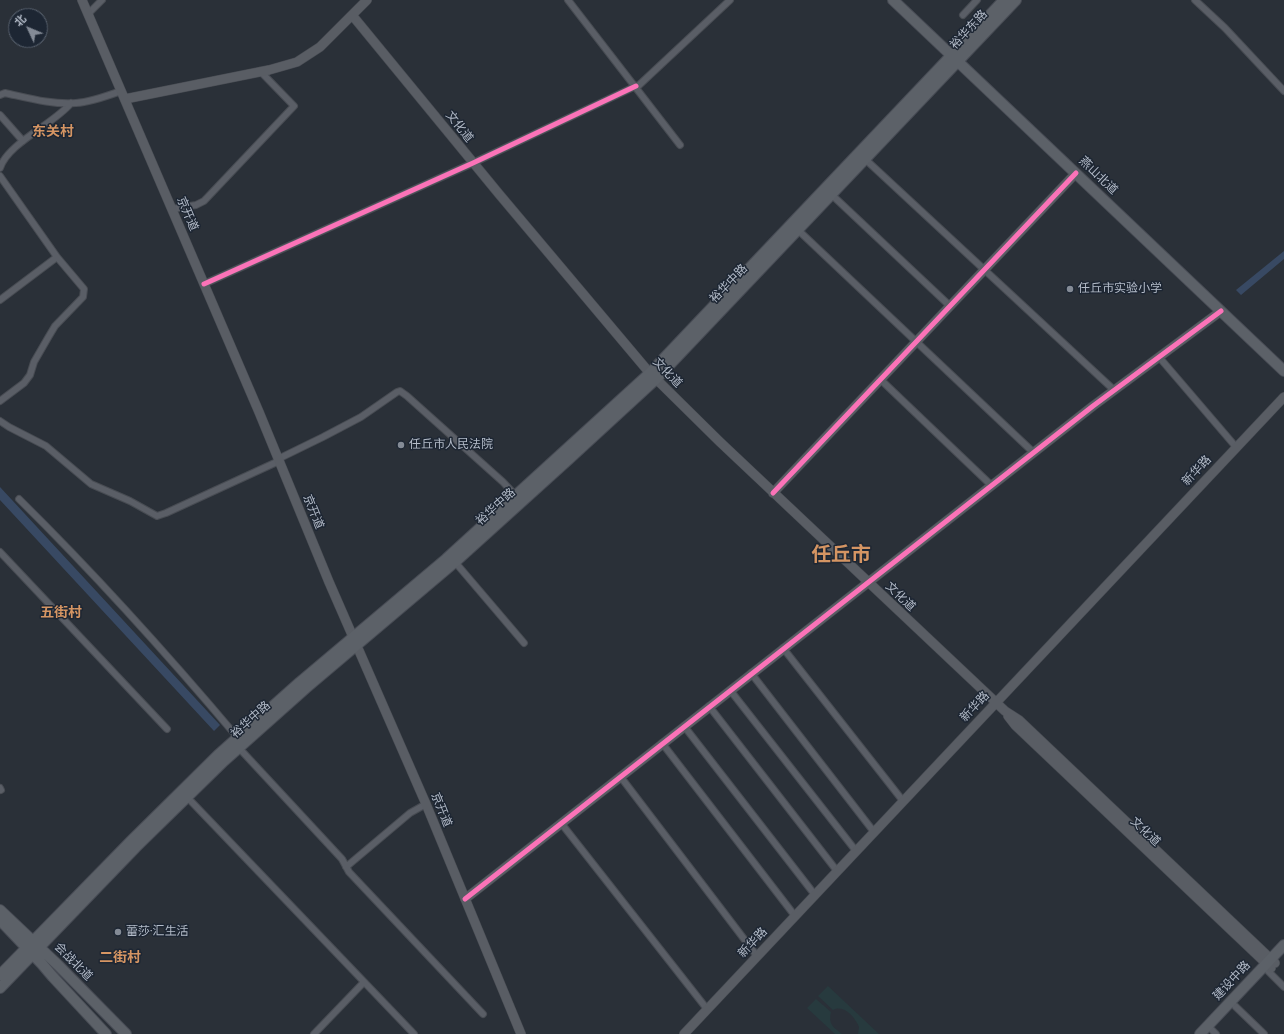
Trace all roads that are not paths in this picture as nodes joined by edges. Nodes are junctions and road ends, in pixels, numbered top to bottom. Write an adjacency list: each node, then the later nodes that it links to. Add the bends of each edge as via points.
1 (82, 0): 12 (main road, 京开道)
2 (102, 0): 12 (street)
3 (366, 0): 13 (main road)
4 (730, 0): 17 (street)
5 (893, 0): 15 (main road, 燕山北道)
6 (903, 0): 15 (main road, 燕山北道)
7 (977, 0): 14 (street)
8 (1004, 0): 15 (main road, 裕华东路)
9 (1016, 0): 15 (main road, 裕华东路)
10 (1195, 0): 18 (street)
11 (570, 1): 17 (street)
12 (88, 14): 20 (main road, 京开道)
13 (352, 15): 16 (main road, via 314,52 297,62); 26 (main road, 文化道)
14 (963, 15)
15 (957, 56): 25 (main road, 裕华中路); 28 (main road, 燕山北道); 41 (main road, 燕山北道); 43 (main road, 裕华中路)
16 (260, 72): 20 (main road); 31 (street, via 294,106 204,201)
17 (636, 86): 24 (street); 26 (street)
18 (1284, 91)
19 (1, 94): 21 (street)
20 (123, 95): 21 (street); 31 (main road, 京开道)
21 (71, 103): 23 (street)
22 (0, 115): 23 (street)
23 (23, 141): 27 (street, via 3,161)
24 (680, 145)
25 (865, 159): 30 (main road, 裕华中路); 34 (street)
26 (474, 163): 35 (street); 43 (main road, 文化道)
27 (0, 168)
28 (1076, 173): 34 (main road); 38 (main road, 燕山北道)
29 (0, 176): 33 (street)
30 (832, 195): 32 (main road, 裕华中路); 37 (street)
31 (172, 209): 35 (main road, 京开道)
32 (798, 230): 39 (street); 43 (main road, 裕华中路)
33 (57, 257): 36 (street); 47 (street, via 84,289 83,298 56,326 24,383)
34 (985, 270): 37 (main road); 45 (street)
35 (204, 284): 51 (main road, 京开道)
36 (0, 300)
37 (950, 306): 39 (main road)
38 (1221, 311): 40 (main road); 42 (main road, 燕山北道)
39 (916, 342): 44 (main road); 50 (street)
40 (1159, 357): 45 (main road); 49 (street)
41 (1284, 362)
42 (1284, 371)
43 (653, 376): 53 (main road, 文化道); 54 (main road, 裕华中路); 57 (main road, 裕华中路, via 569,459)
44 (881, 380): 52 (street); 53 (main road)
45 (1114, 390): 50 (main road)
46 (1284, 397): 49 (main road, 新华路)
47 (0, 401)
48 (0, 421): 51 (street, via 46,446 91,484 157,516)
49 (1236, 447): 64 (main road, 新华路)
50 (1033, 452): 52 (main road)
51 (279, 460): 54 (street, via 361,417 400,391 498,477); 59 (main road, 京开道)
52 (992, 485): 58 (main road)
53 (773, 493): 58 (main road, 文化道)
54 (516, 496): 59 (main road, 裕华中路)
55 (19, 499): 68 (street, via 200,692)
56 (0, 552): 67 (street)
57 (455, 562): 59 (main road, 裕华中路); 60 (street)
58 (867, 582): 61 (main road); 64 (main road, 文化道)
59 (355, 641): 68 (main road, 裕华中路, via 306,688); 73 (main road, 京开道)
60 (524, 643)
61 (783, 648): 62 (main road); 72 (street)
62 (751, 674): 63 (main road); 75 (street)
63 (730, 690): 65 (main road); 76 (street)
64 (995, 703): 72 (main road, 新华路); 88 (main road, 文化道, via 1019,720)
65 (709, 706): 66 (main road); 78 (street)
66 (684, 726): 69 (main road); 79 (street)
67 (167, 729)
68 (239, 743): 71 (main road, 裕华中路); 77 (street, via 342,859); 85 (main road, 裕华中路, via 131,841)
69 (662, 743): 70 (main road); 82 (street)
70 (620, 776): 74 (main road); 87 (street)
71 (187, 797): 85 (main road, 裕华中路); 90 (street)
72 (903, 801): 75 (main road, 新华路)
73 (426, 804): 77 (street, via 410,813); 80 (main road, 京开道)
74 (561, 823): 80 (main road); 94 (street)
75 (874, 832): 76 (main road, 新华路)
76 (856, 851): 78 (main road, 新华路)
77 (346, 867): 95 (street)
78 (837, 871): 79 (main road, 新华路)
79 (815, 895): 82 (main road, 新华路)
80 (465, 899): 101 (main road, 京开道)
81 (0, 910): 85 (main road, 会战北道)
82 (795, 916): 87 (main road, 新华路)
83 (0, 920): 85 (main road, 会战北道)
84 (1284, 945): 88 (main road, 建设中路)
85 (32, 947): 89 (main road); 92 (main road); 97 (main road, 会战北道, via 53,978); 98 (main road, 会战北道)
86 (1284, 954): 88 (main road, 建设中路)
87 (757, 956): 94 (main road, 新华路)
88 (1270, 965): 91 (street); 93 (main road, 建设中路); 103 (main road, 建设中路)
89 (0, 975)
90 (364, 982): 99 (street); 100 (street)
91 (1284, 987)
92 (0, 988)
93 (1235, 1006): 96 (main road, 建设中路); 104 (street)
94 (708, 1009): 102 (main road, 新华路)
95 (483, 1014)
96 (1212, 1033)
97 (106, 1034)
98 (126, 1034)
99 (314, 1034)
100 (414, 1034)
101 (521, 1034)
102 (684, 1034)
103 (1200, 1034)
104 (1264, 1034)

